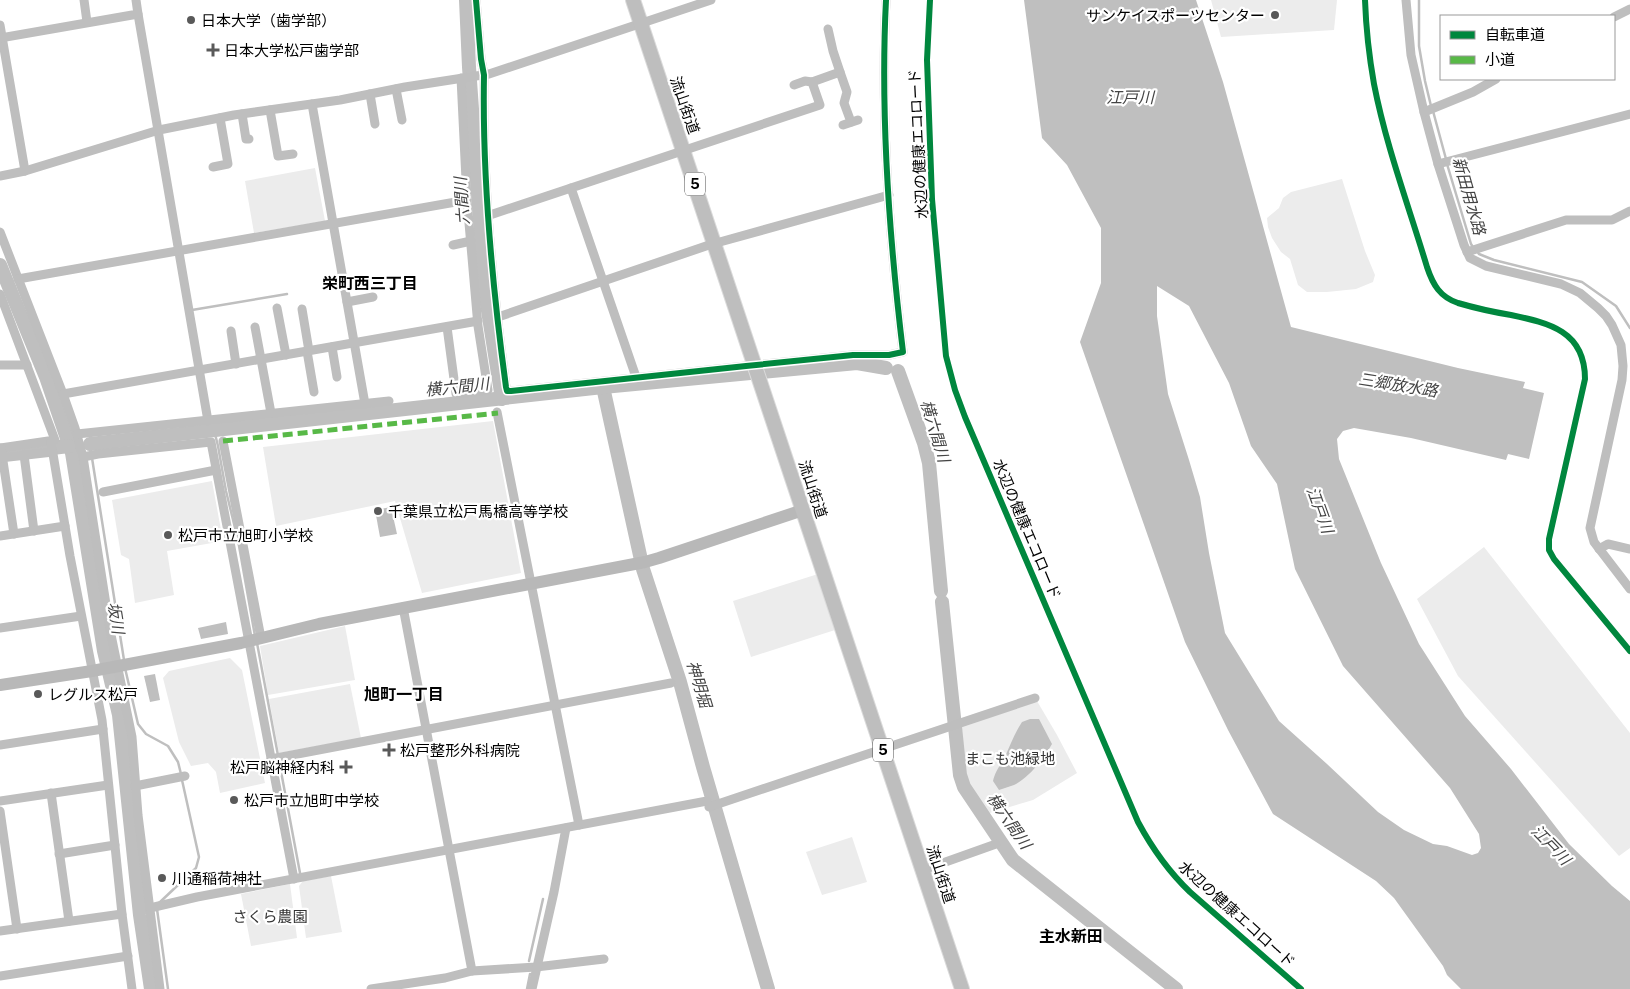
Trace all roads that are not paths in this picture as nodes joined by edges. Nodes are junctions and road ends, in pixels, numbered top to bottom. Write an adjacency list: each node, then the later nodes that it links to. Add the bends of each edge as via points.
1 (84, 0): 11 (street)
2 (136, 0): 9 (street)
3 (476, 0): 17 (street)
4 (633, 0): 12 (main road, 流山街道 / 5)
5 (711, 0): 12 (street)
6 (886, 0): 42 (street, via 884,85)
7 (1406, 0): 26 (street, via 1411,55)
8 (1630, 9): 10 (street)
9 (138, 14): 11 (street); 33 (street)
10 (1615, 16)
11 (87, 22): 15 (street)
12 (641, 23): 17 (street); 35 (main road, 流山街道 / 5)
13 (0, 25): 15 (street)
14 (828, 29): 16 (street)
15 (1, 38): 39 (street)
16 (840, 72): 21 (street); 31 (street, via 847,92 844,103)
17 (484, 75): 18 (street); 45 (street)
18 (461, 78): 22 (street); 43 (street)
19 (1494, 80): 26 (street)
20 (797, 81): 21 (street)
21 (812, 82): 35 (street, via 820,105)
22 (396, 89): 23 (street); 30 (street)
23 (370, 94): 24 (street); 32 (street)
24 (312, 104): 25 (street); 46 (street)
25 (270, 110): 27 (street); 36 (street, via 278,156)
26 (1424, 112): 37 (street)
27 (242, 114): 29 (street); 34 (street, via 246,139)
28 (1630, 114): 37 (street)
29 (220, 118): 33 (street); 38 (street, via 228,164)
30 (402, 120)
31 (850, 122)
32 (376, 124)
33 (159, 130): 39 (street); 51 (street)
34 (249, 139)
35 (684, 150): 41 (street); 49 (main road, 流山街道 / 5)
36 (293, 154)
37 (1438, 164): 52 (street)
38 (213, 167)
39 (24, 171): 40 (street)
40 (0, 176)
41 (571, 188): 45 (street); 54 (street)
42 (889, 195): 49 (street); 74 (street, via 902,352)
43 (467, 200): 46 (street); 48 (street)
44 (1630, 211): 52 (street, via 1612,220 1566,220)
45 (487, 216): 60 (street)
46 (333, 224): 51 (street); 57 (street)
47 (0, 232): 53 (street)
48 (471, 241): 50 (street); 61 (street)
49 (715, 244): 54 (street); 74 (main road, 流山街道 / 5)
50 (453, 245)
51 (178, 250): 53 (street); 75 (street)
52 (1467, 252): 67 (street, via 1474,261 1486,266 1561,284 1580,293 1612,325)
53 (18, 279): 79 (street)
54 (603, 281): 60 (street); 77 (street)
55 (0, 294): 71 (street)
56 (373, 297): 57 (street)
57 (347, 302): 65 (street)
58 (277, 308): 69 (street)
59 (302, 309): 68 (street)
60 (498, 317): 77 (street, via 507,391)
61 (478, 321): 63 (street); 63 (street, via 488,390 456,394)
62 (255, 327): 70 (street)
63 (447, 327): 65 (street)
64 (230, 331): 72 (street)
65 (354, 343): 66 (street); 81 (street)
66 (332, 347): 68 (street); 76 (street)
67 (1626, 350): 101 (street, via 1590,528)
68 (308, 351): 69 (street); 78 (street)
69 (286, 355): 70 (street)
70 (262, 360): 72 (street); 83 (street)
71 (27, 364): 73 (street); 87 (street, via 55,440)
72 (236, 364): 75 (street)
73 (0, 365)
74 (755, 366): 77 (street); 94 (main road, 流山街道 / 5)
75 (199, 370): 79 (street); 84 (street)
76 (337, 377)
77 (636, 377)
78 (314, 392)
79 (63, 394): 85 (street)
80 (389, 401): 81 (street)
81 (365, 404): 83 (street)
82 (497, 412): 103 (street)
83 (271, 414): 84 (street)
84 (208, 421): 85 (street)
85 (77, 436): 89 (street)
86 (223, 441): 95 (street)
87 (52, 446): 88 (street); 90 (street); 97 (street)
88 (1, 448): 91 (street)
89 (82, 454): 92 (street, via 94,456 211,442); 109 (street)
90 (24, 455): 91 (street); 98 (street)
91 (1, 458): 99 (street)
92 (216, 470): 93 (street); 96 (street)
93 (103, 492)
94 (803, 510): 103 (street, via 659,558); 118 (main road, 流山街道 / 5)
95 (238, 517): 96 (street); 108 (street)
96 (226, 519): 108 (street)
97 (65, 526): 98 (street); 106 (street)
98 (34, 531): 99 (street)
99 (14, 534): 100 (street)
100 (0, 536)
101 (1599, 549): 102 (street, via 1608,544); 104 (street)
102 (1630, 549)
103 (531, 583): 105 (street); 114 (street)
104 (1630, 589)
105 (403, 608): 108 (street); 116 (street)
106 (82, 616): 107 (street); 110 (street)
107 (0, 628)
108 (255, 639): 109 (street); 119 (street)
109 (117, 667): 110 (street); 122 (street, via 134,750)
110 (96, 670): 112 (street); 115 (street)
111 (671, 683): 114 (street)
112 (0, 685)
113 (1035, 698): 118 (street)
114 (555, 705): 116 (street); 126 (street)
115 (103, 729): 117 (street); 121 (street)
116 (427, 730): 119 (street); 131 (street)
117 (0, 745)
118 (883, 749): 126 (street, via 720,804); 133 (main road, 流山街道 / 5)
119 (271, 759): 134 (street)
120 (185, 776): 122 (street)
121 (108, 785): 123 (street); 130 (street)
122 (135, 786): 135 (street)
123 (51, 793): 124 (street); 132 (street)
124 (0, 801)
125 (0, 811): 129 (street)
126 (579, 825): 127 (street)
127 (566, 828): 131 (street); 142 (street)
128 (996, 844): 133 (street)
129 (2, 845): 138 (street)
130 (115, 845): 132 (street); 136 (street)
131 (450, 850): 134 (street); 143 (street)
132 (59, 854): 137 (street)
133 (923, 870): 149 (main road, 流山街道 / 5)
134 (294, 879): 135 (street)
135 (155, 906): 146 (street)
136 (122, 914): 137 (street); 140 (street)
137 (69, 921): 138 (street)
138 (17, 929): 139 (street)
139 (0, 931)
140 (128, 956): 144 (street); 145 (street)
141 (604, 959): 142 (street)
142 (536, 967): 143 (street); 148 (street)
143 (472, 971): 147 (street)
144 (0, 976)
145 (132, 989)
146 (160, 989)
147 (371, 989)
148 (532, 989)
149 (962, 989)

